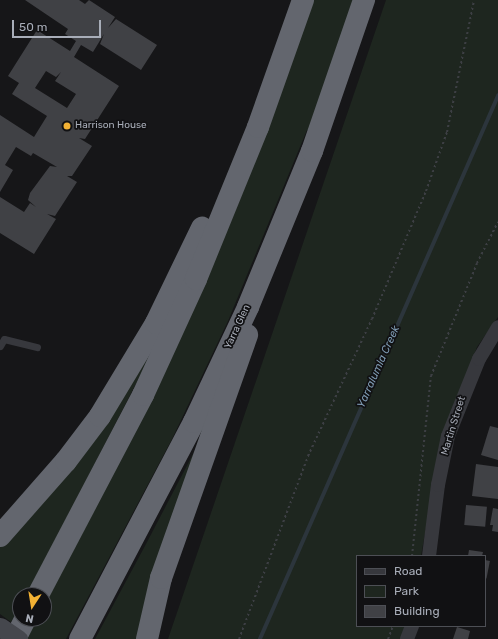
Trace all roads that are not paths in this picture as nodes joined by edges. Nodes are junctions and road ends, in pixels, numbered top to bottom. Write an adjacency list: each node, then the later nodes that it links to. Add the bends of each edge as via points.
1 (294, 0): 8 (highway, via 227,174 156,323 100,416 66,461)
2 (303, 0): 10 (highway, via 258,127 211,244 143,395)
3 (364, 0): 4 (highway, Yarra Glen)
4 (288, 213): 15 (highway, Yarra Glen, via 194,422); 16 (highway, via 233,380 161,578)
5 (498, 327): 9 (street, Martin Street, via 479,359 448,436 438,485)
6 (0, 346): 7 (lane, via 4,339)
7 (37, 347)
8 (0, 536)
9 (429, 555)
10 (42, 587)
11 (0, 627): 14 (main road, bridge)
12 (21, 627): 14 (highway)
13 (412, 627): 17 (street)
14 (16, 639)
15 (80, 639)
16 (147, 639)
17 (407, 639)

